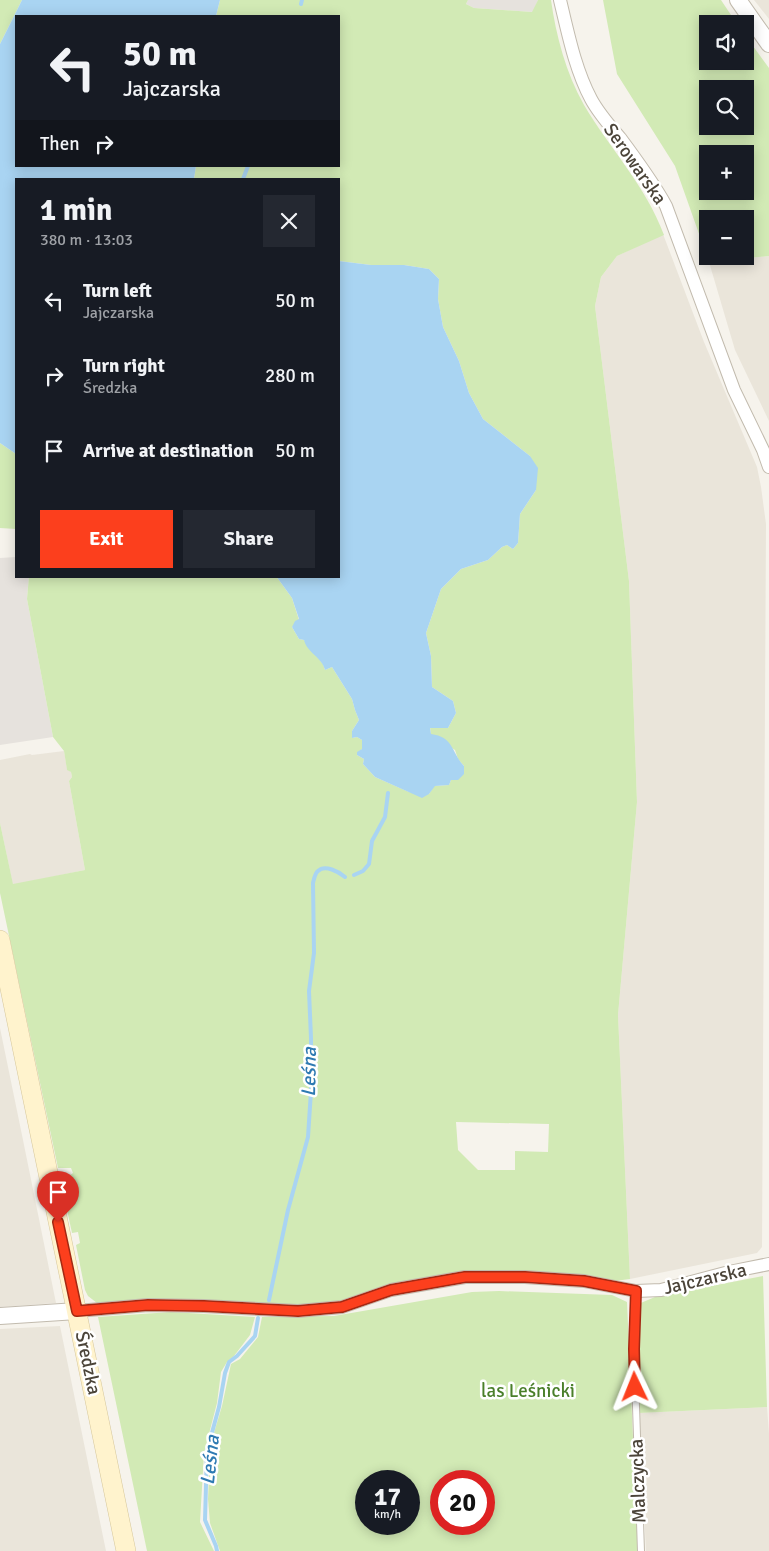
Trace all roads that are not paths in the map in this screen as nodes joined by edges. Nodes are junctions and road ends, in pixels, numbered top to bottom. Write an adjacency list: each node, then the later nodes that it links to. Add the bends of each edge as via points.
1 (560, 0): 4 (street, Serowarska, via 584,85 602,117 666,206 734,390)
2 (738, 0): 3 (street)
3 (769, 44)
4 (769, 467)
5 (0, 940): 8 (main road, Średzka)
6 (769, 1264): 7 (street, Jajczarska, via 661,1290)
7 (636, 1291): 8 (street, Jajczarska, via 584,1281 465,1277 391,1290 342,1307 298,1311 148,1305); 11 (lane, Malczycka, via 634,1349)
8 (77, 1311): 9 (street); 10 (main road, Średzka)
9 (0, 1316)
10 (126, 1551)
11 (641, 1551)

